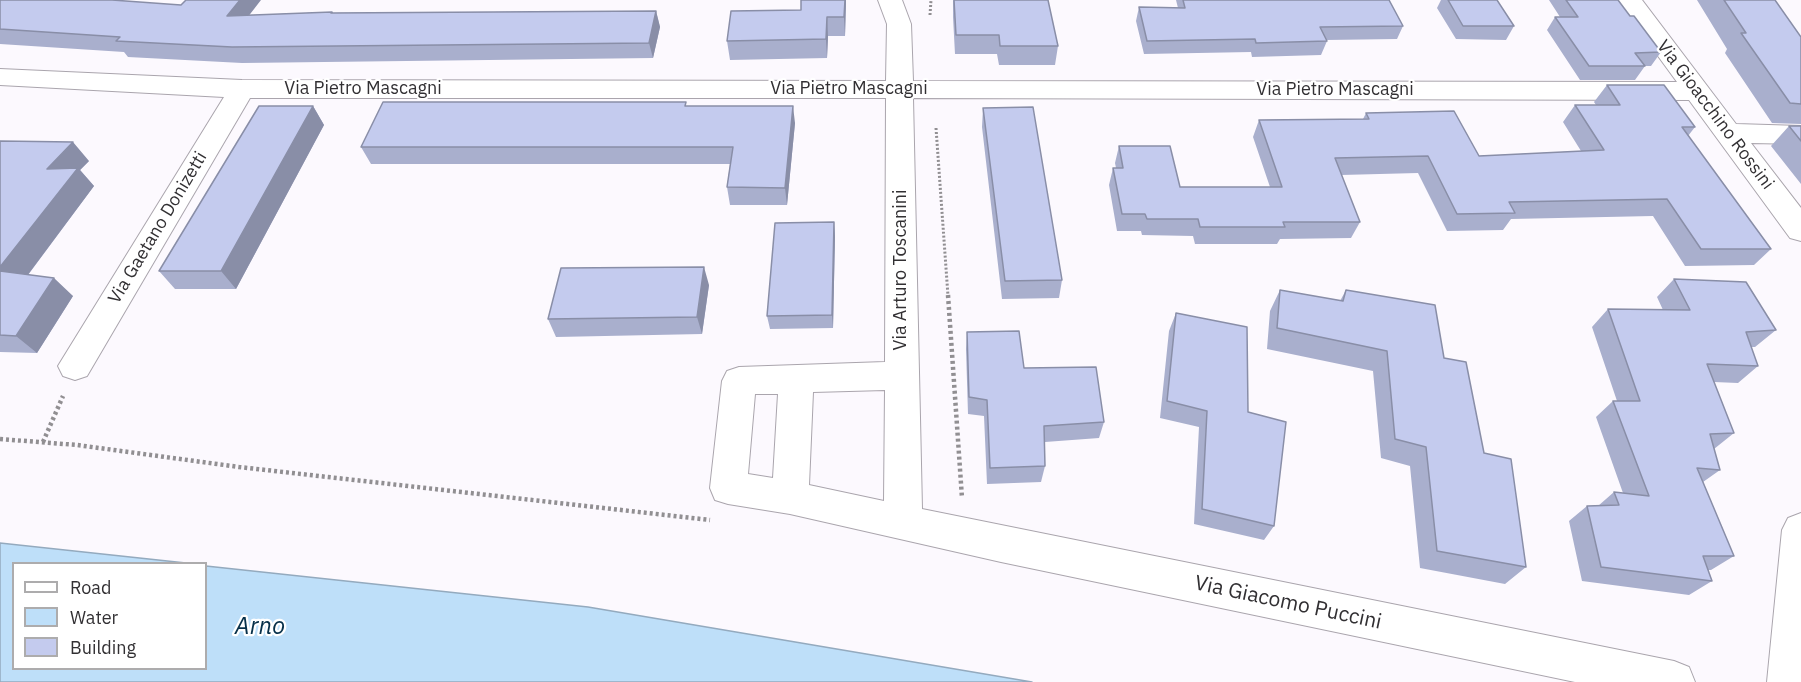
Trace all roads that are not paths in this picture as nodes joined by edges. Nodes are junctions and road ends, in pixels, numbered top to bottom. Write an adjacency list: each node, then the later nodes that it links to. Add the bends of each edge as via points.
1 (1629, 0): 6 (street, Via Gioacchino Rossini)
2 (898, 6): 5 (street, Via Arturo Toscanini)
3 (0, 77): 4 (street, Via Pietro Mascagni)
4 (242, 89): 5 (street, Via Pietro Mascagni); 10 (street, Via Gaetano Donizetti)
5 (899, 89): 6 (street, Via Pietro Mascagni); 11 (street, Via Arturo Toscanini)
6 (1698, 91): 7 (street, Via Gioacchino Rossini)
7 (1729, 133): 8 (street); 9 (street, Via Gioacchino Rossini)
8 (1801, 135)
9 (1801, 230)
10 (75, 366)
11 (902, 375): 12 (street); 14 (street, Via Arturo Toscanini)
12 (796, 380): 13 (street); 13 (street, Via Giacomo Puccini, via 739,381 728,488)
13 (789, 497): 14 (street, Via Giacomo Puccini)
14 (903, 521): 16 (street, Via Giacomo Puccini)
15 (1801, 530): 17 (street)
16 (1674, 682)
17 (1788, 682)

